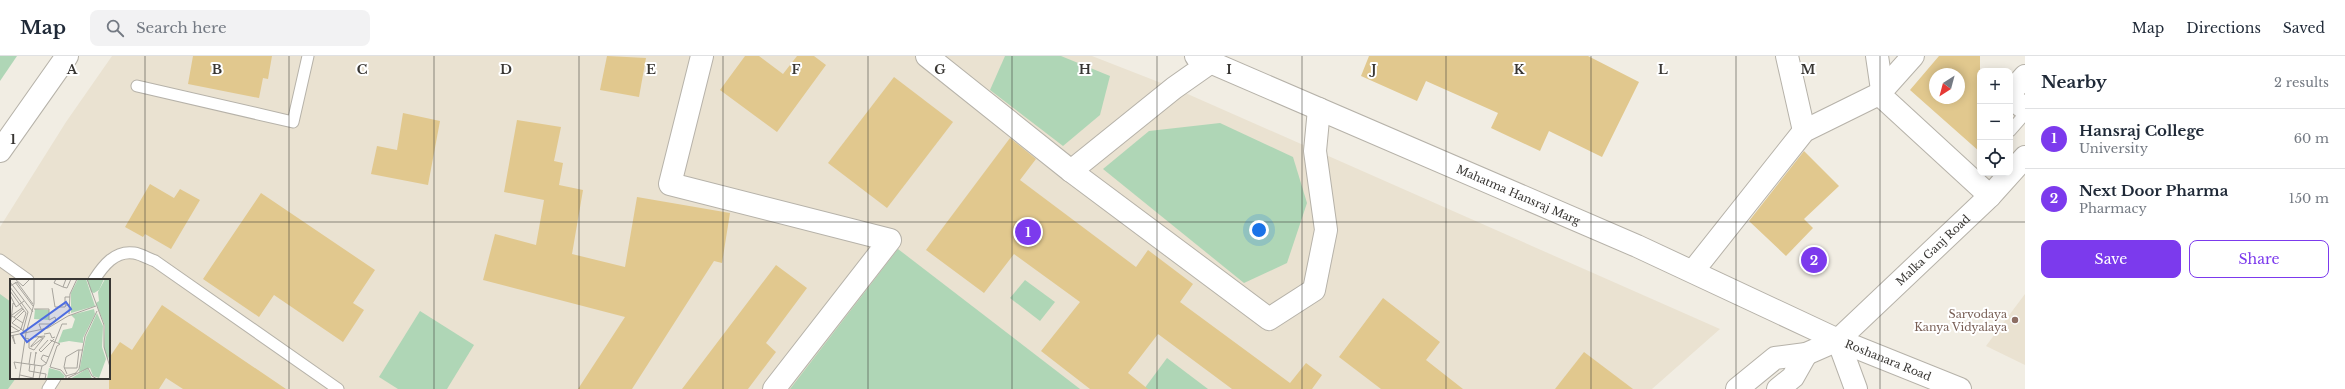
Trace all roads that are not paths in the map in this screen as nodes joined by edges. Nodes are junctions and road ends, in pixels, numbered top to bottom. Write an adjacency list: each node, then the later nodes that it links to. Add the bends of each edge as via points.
1 (67, 56): 19 (street)
2 (308, 56): 10 (lane, via 293,122)
3 (702, 56): 33 (street, via 670,184 890,240)
4 (927, 56): 21 (street)
5 (1787, 56): 18 (street)
6 (1877, 56): 12 (street)
7 (1913, 56): 12 (street)
8 (1204, 59): 14 (street, Mahatma Hansraj Marg); 21 (street, via 1174,88)
9 (2025, 76): 11 (street)
10 (137, 86)
11 (2013, 90)
12 (1881, 92): 18 (street); 22 (street)
13 (2013, 99): 15 (street)
14 (1318, 109): 21 (street, via 1315,151 1326,230 1314,290 1269,319); 25 (street, Mahatma Hansraj Marg)
15 (2025, 109)
16 (2025, 114): 17 (lane)
17 (2013, 128)
18 (1804, 131): 25 (street)
19 (0, 151)
20 (2025, 157): 23 (street, Malka Ganj Road)
21 (1071, 171)
22 (1975, 172): 23 (street)
23 (1990, 196): 28 (street, Malka Ganj Road)
24 (0, 260): 26 (lane)
25 (1693, 271): 28 (street, Mahatma Hansraj Marg)
26 (27, 279)
27 (95, 279): 32 (lane, via 104,264 118,255 134,253 155,261)
28 (1838, 340): 29 (street, Malka Ganj Road); 36 (street); 37 (street, Roshanara Road)
29 (1806, 354): 34 (street, Malka Ganj Road, via 1776,358); 35 (street, via 1793,377)
30 (54, 379): 31 (lane)
31 (48, 389)
32 (338, 389)
33 (774, 389)
34 (1737, 389)
35 (1778, 389)
36 (1856, 389)
37 (1960, 389)

